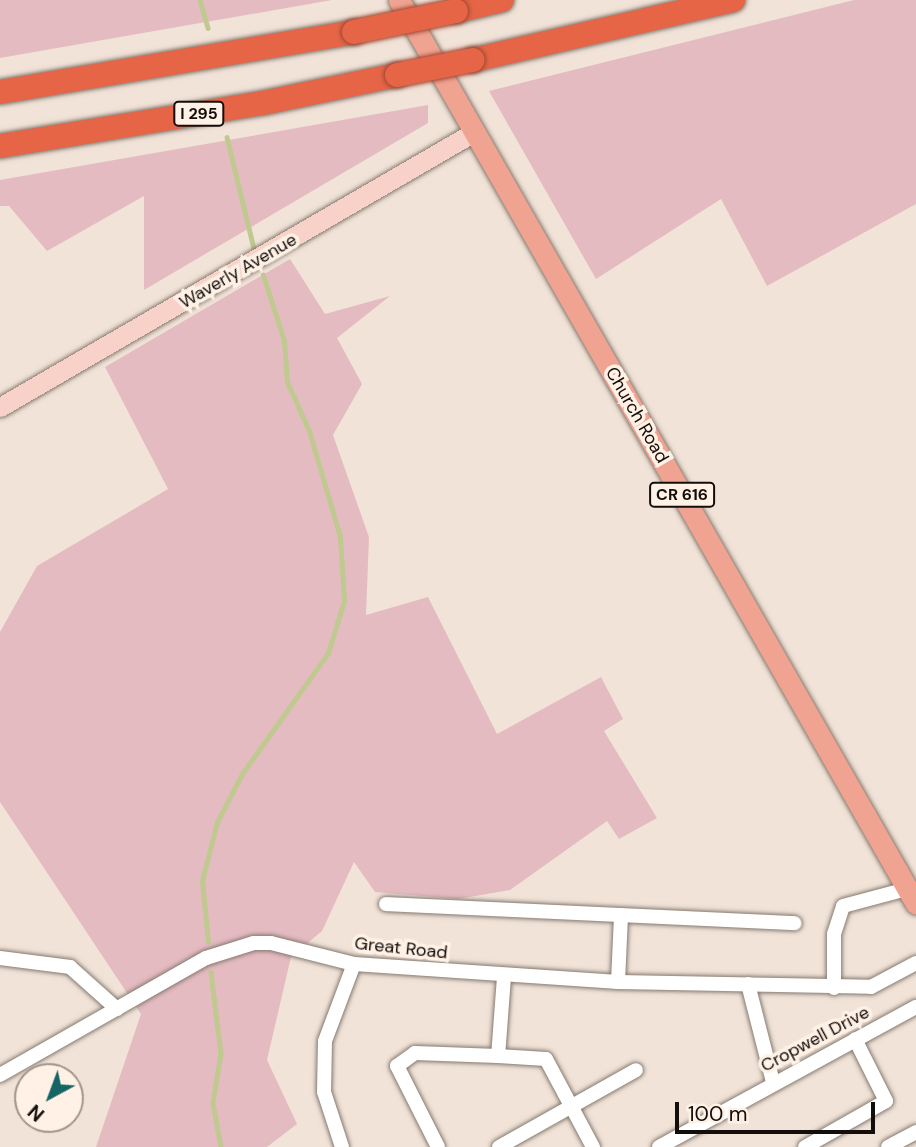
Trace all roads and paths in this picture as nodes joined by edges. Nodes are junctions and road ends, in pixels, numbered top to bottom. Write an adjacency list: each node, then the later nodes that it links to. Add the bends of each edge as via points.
1 (399, 0): 5 (main road, Church Road / CR 616)
2 (502, 0): 4 (highway, bridge, via 354,32)
3 (733, 0): 6 (highway, I 295, bridge, via 263,103)
4 (0, 92)
5 (474, 132): 7 (street, Waverly Avenue); 8 (main road, Church Road / CR 616)
6 (0, 146)
7 (0, 407)
8 (910, 886): 18 (street, via 843,906 835,926)
9 (386, 904): 10 (street)
10 (621, 915): 11 (street); 16 (street)
11 (795, 923)
12 (0, 958): 20 (street, via 71,967)
13 (916, 963): 18 (street, Great Road, via 871,987)
14 (354, 964): 15 (street, Great Road); 20 (street, Great Road, via 271,943 246,944 206,958); 28 (street, via 325,1041 322,1081)
15 (504, 977): 16 (street, Great Road); 22 (street)
16 (618, 982): 17 (street, Great Road)
17 (748, 984): 18 (street, Great Road); 25 (street)
18 (834, 988)
19 (916, 1007): 21 (street, Cropwell Drive)
20 (117, 1009): 24 (street, Great Road)
21 (855, 1039): 25 (street, Cropwell Drive); 33 (street, via 886,1101)
22 (498, 1056): 26 (street, via 546,1059); 29 (street, via 415,1053 397,1066)
23 (636, 1070): 26 (street)
24 (0, 1075)
25 (773, 1082): 32 (street, Cropwell Drive)
26 (571, 1107): 30 (street); 31 (street)
27 (916, 1132): 34 (street)
28 (342, 1147)
29 (438, 1147)
30 (499, 1147)
31 (593, 1147)
32 (659, 1147)
33 (805, 1147)
34 (887, 1147)

